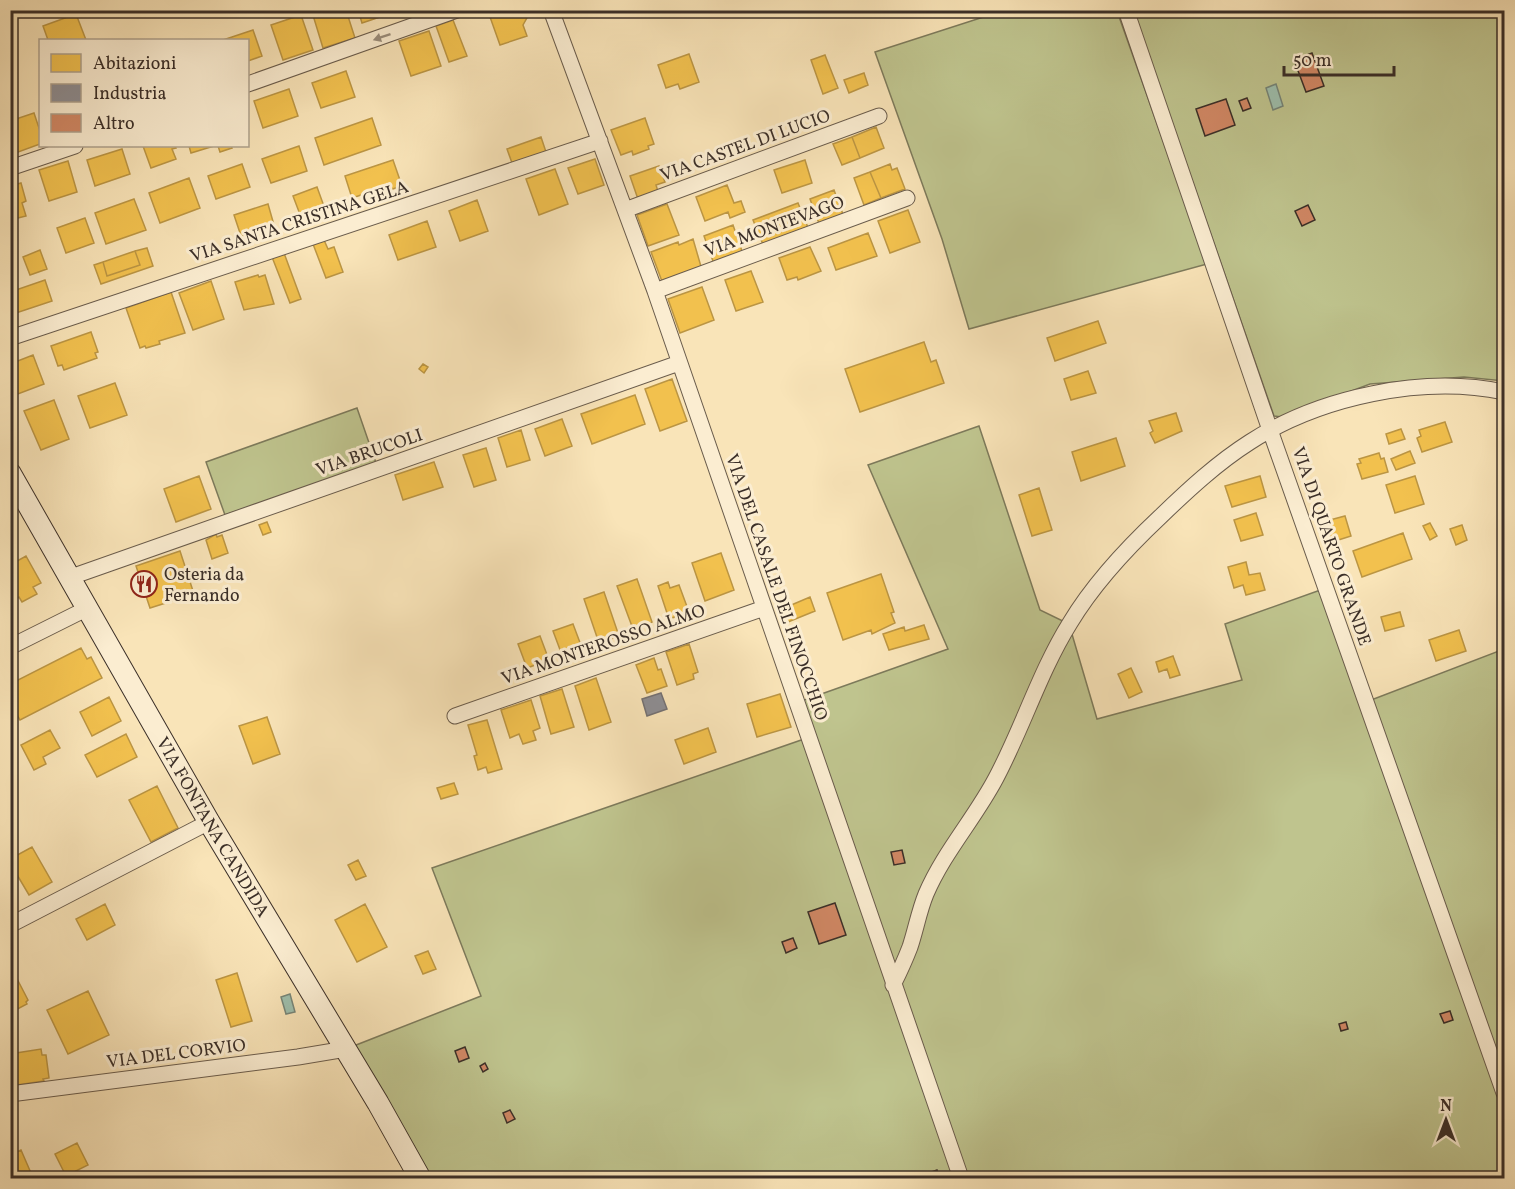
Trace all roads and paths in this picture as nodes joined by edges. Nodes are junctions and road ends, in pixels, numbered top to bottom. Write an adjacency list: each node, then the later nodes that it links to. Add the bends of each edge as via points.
1 (457, 10): 4 (street, one-way to 4)
2 (551, 10): 6 (street, VIA DEL CASALE DEL FINOCCHIO)
3 (1126, 10): 15 (street, VIA DI QUARTO GRANDE)
4 (249, 84)
5 (879, 117): 10 (street, VIA CASTEL DI LUCIO)
6 (600, 141): 10 (street, VIA DEL CASALE DEL FINOCCHIO); 12 (street, VIA SANTA CRISTINA GELA)
7 (72, 147): 8 (street)
8 (10, 168)
9 (907, 198): 11 (street, VIA MONTEVAGO)
10 (625, 210): 11 (street, VIA DEL CASALE DEL FINOCCHIO)
11 (655, 291): 13 (street, VIA DEL CASALE DEL FINOCCHIO)
12 (10, 338)
13 (680, 363): 17 (street, VIA BRUCOLI); 19 (street, VIA DEL CASALE DEL FINOCCHIO)
14 (1504, 392): 15 (street, via 1457,387 1378,393 1325,407)
15 (1270, 430): 24 (street, via 1232,454 1166,511 1081,605 1057,645 994,782 930,887); 26 (street, VIA DI QUARTO GRANDE)
16 (10, 473): 17 (main road, VIA FONTANA CANDIDA)
17 (70, 577): 18 (main road, VIA FONTANA CANDIDA)
18 (88, 608): 20 (street); 22 (main road, VIA FONTANA CANDIDA)
19 (764, 608): 21 (street, VIA MONTEROSSO ALMO); 24 (street, VIA DEL CASALE DEL FINOCCHIO)
20 (10, 647)
21 (455, 716)
22 (209, 822): 23 (street); 25 (main road, VIA FONTANA CANDIDA)
23 (10, 925)
24 (893, 985): 29 (street, VIA DEL CASALE DEL FINOCCHIO)
25 (346, 1049): 27 (street, VIA DEL CORVIO); 28 (main road, VIA FONTANA CANDIDA)
26 (1504, 1093)
27 (10, 1094)
28 (420, 1179)
29 (961, 1179)

